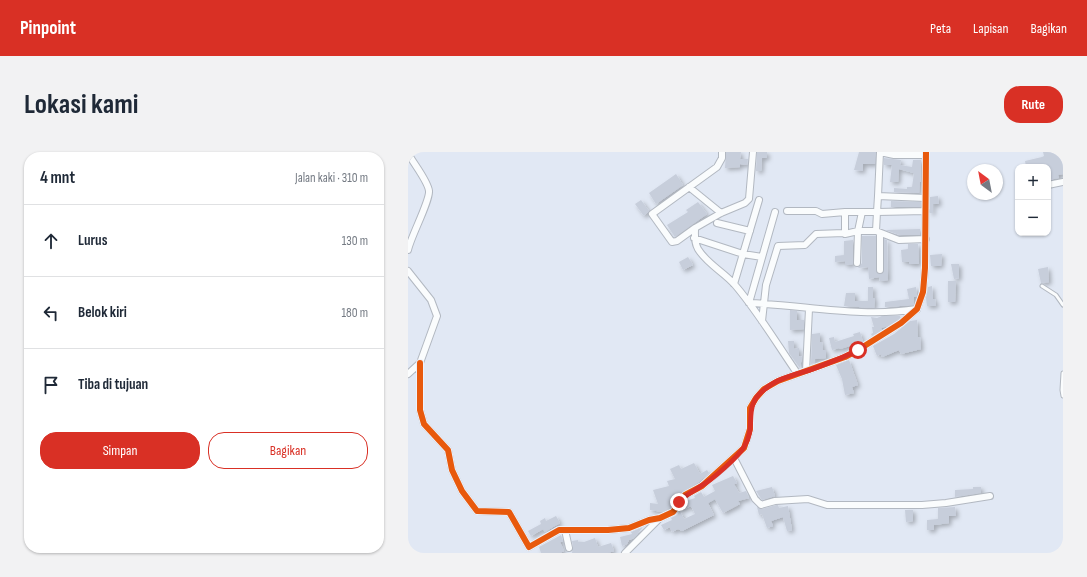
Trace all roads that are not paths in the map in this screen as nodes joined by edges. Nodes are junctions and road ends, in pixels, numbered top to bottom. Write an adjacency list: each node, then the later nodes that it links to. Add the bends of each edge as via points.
1 (722, 152): 8 (street, via 718,167)
2 (753, 152): 18 (street, via 749,198 746,203)
3 (880, 152): 5 (street, via 894,155); 9 (street)
4 (408, 153): 27 (street, via 429,192)
5 (926, 154): 10 (street)
6 (1063, 182): 7 (street)
7 (1051, 184)
8 (689, 187): 18 (street); 20 (street, via 652,215 672,242)
9 (878, 196): 10 (street); 17 (street)
10 (925, 198): 13 (street)
11 (759, 200): 21 (street)
12 (788, 211): 15 (street, via 816,211 822,214)
13 (926, 211): 17 (street); 26 (street)
14 (775, 212): 29 (street)
15 (845, 212): 16 (street); 24 (street)
16 (862, 212): 17 (street); 22 (street)
17 (877, 212): 23 (street)
18 (721, 214): 20 (street)
19 (717, 223): 21 (street)
20 (695, 228): 25 (street)
21 (750, 231): 28 (street)
22 (858, 231): 23 (street); 24 (street); 30 (street)
23 (878, 232): 26 (street, via 899,240); 31 (street)
24 (844, 233): 36 (street, via 816,234 805,245 778,246 766,285)
25 (694, 238): 28 (street); 33 (street, via 708,261)
26 (926, 239): 39 (street, via 922,292)
27 (408, 250)
28 (743, 254): 29 (street); 33 (street)
29 (762, 257): 35 (street)
30 (857, 263)
31 (880, 270)
32 (408, 271): 41 (street, via 431,300 437,316)
33 (734, 284): 35 (street)
34 (1042, 286): 37 (lane, via 1056,295)
35 (749, 303): 36 (street); 40 (street)
36 (764, 304): 38 (street); 40 (street)
37 (1063, 305)
38 (810, 309): 39 (street, via 846,312); 42 (street)
39 (917, 309): 42 (street, via 901,323 858,350)
40 (762, 321): 43 (street)
41 (420, 363): 45 (street); 50 (street, via 420,410 424,424 448,450 452,470 474,508 481,512 509,512 529,547)
42 (806, 371): 43 (street)
43 (797, 373): 47 (street, via 771,385 756,398 750,408 748,438 744,448)
44 (1063, 373): 46 (lane)
45 (408, 374)
46 (1063, 396)
47 (734, 458): 48 (street, via 755,499 761,504 808,499 827,504 922,505 946,504); 49 (street, via 702,486 684,495 673,512)
48 (990, 496)
49 (660, 518): 50 (street, via 629,528); 52 (street)
50 (565, 530): 51 (street)
51 (569, 548)
52 (625, 553)

